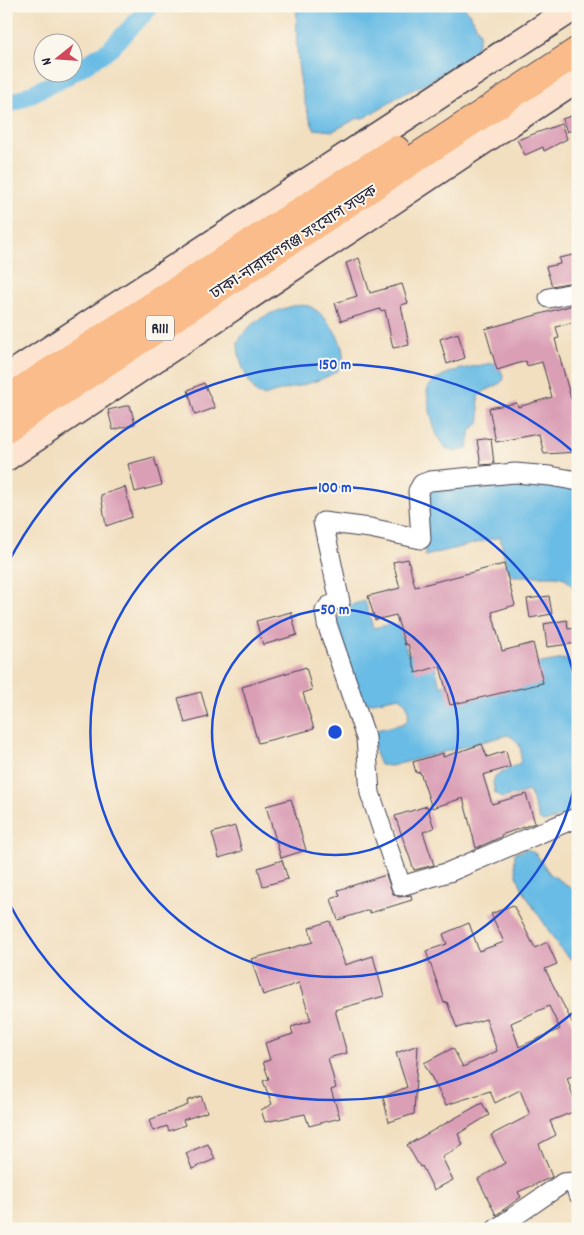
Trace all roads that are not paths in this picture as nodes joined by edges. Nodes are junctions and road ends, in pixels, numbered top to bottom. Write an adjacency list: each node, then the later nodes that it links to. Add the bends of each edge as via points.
1 (576, 6): 6 (street)
2 (578, 31): 5 (main road, ঢাকা-নারায়ণগঞ্জ সংযোগ সড়ক / R111)
3 (578, 51): 5 (main road, ঢাকা-নারায়ণগঞ্জ সংযোগ সড়ক / R111)
4 (578, 78): 6 (street)
5 (308, 220): 6 (main road, ঢাকা-নারায়ণগঞ্জ সংযোগ সড়ক / R111)
6 (246, 260): 9 (street); 10 (main road, ঢাকা-নারায়ণগঞ্জ সংযোগ সড়ক / R111); 11 (main road, ঢাকা-নারায়ণগঞ্জ সংযোগ সড়ক / R111); 12 (street)
7 (578, 292): 8 (street)
8 (549, 298)
9 (6, 378)
10 (6, 400)
11 (6, 428)
12 (6, 458)
13 (578, 481): 14 (street, via 514,473 430,481 418,490 421,539 322,522 340,602 325,611 327,624 366,738 370,793 401,886 449,872)
14 (578, 817)
15 (578, 1194): 16 (street, via 573,1182 563,1183)
16 (496, 1229)

